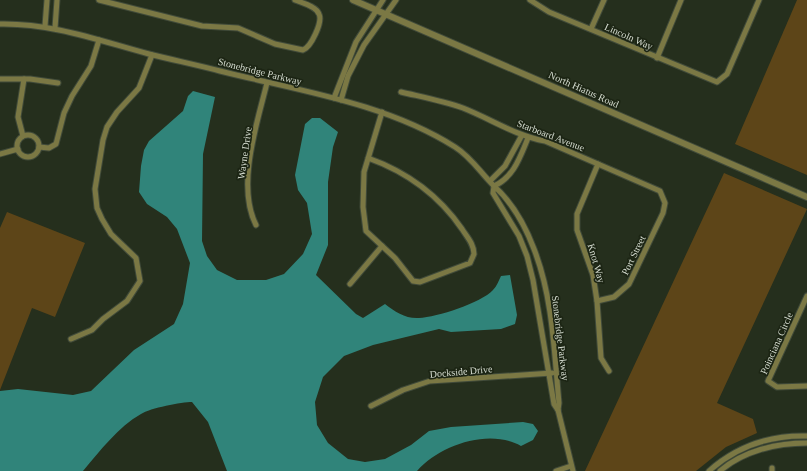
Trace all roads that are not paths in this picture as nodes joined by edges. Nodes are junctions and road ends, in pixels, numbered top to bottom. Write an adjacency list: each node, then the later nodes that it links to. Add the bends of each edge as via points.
1 (47, 0): 15 (street)
2 (56, 0): 16 (street)
3 (99, 0): 4 (street, via 202,26 238,28 296,50 306,48 310,44 319,23 319,14 315,9)
4 (295, 0)
5 (353, 0): 12 (street, North Hiatus Road)
6 (383, 0): 12 (street)
7 (396, 0): 13 (street)
8 (530, 0): 17 (street, Lincoln Way, via 549,12)
9 (604, 0): 17 (street)
10 (681, 0): 20 (street)
11 (759, 0): 20 (street, Lincoln Way, via 727,74 722,80 712,81)
12 (377, 10): 13 (street, North Hiatus Road); 26 (street, via 356,42)
13 (386, 14): 27 (street, via 356,58); 39 (street, North Hiatus Road)
14 (0, 24): 15 (street, Stonebridge Parkway)
15 (45, 26): 16 (street, Stonebridge Parkway)
16 (55, 28): 18 (street, Stonebridge Parkway)
17 (591, 29): 20 (street, Lincoln Way)
18 (99, 40): 19 (street, Stonebridge Parkway); 32 (street, via 91,66 66,109 56,144 49,148)
19 (152, 55): 24 (street, Stonebridge Parkway); 46 (street, via 139,88 107,127 95,189 97,208 102,219 111,234 136,258 140,281 128,301 92,330)
20 (657, 58)
21 (0, 79): 22 (street)
22 (24, 79): 23 (street); 30 (street, via 18,118)
23 (58, 83)
24 (267, 83): 26 (street, Stonebridge Parkway); 41 (street, Wayne Drive, via 252,147 249,178 249,209)
25 (401, 92): 29 (street, Starboard Avenue, via 462,108)
26 (334, 98): 27 (street, Stonebridge Parkway)
27 (341, 100): 28 (street, Stonebridge Parkway)
28 (382, 112): 35 (street); 37 (street, Stonebridge Parkway, via 426,130 455,147 472,160)
29 (522, 135): 31 (street, Starboard Avenue); 37 (street, via 505,166)
30 (23, 136): 32 (street, via 35,137); 33 (street, via 19,140)
31 (528, 138): 36 (street, Starboard Avenue, via 545,141); 38 (street, via 516,166)
32 (39, 147): 33 (street, via 30,157 23,156)
33 (18, 149): 34 (street)
34 (0, 154)
35 (368, 158): 42 (street, via 364,172 363,207 366,231); 42 (street, via 404,173 429,192 452,215 474,250 473,259 466,266 420,282 413,281)
36 (598, 164): 40 (street, Starboard Avenue, via 657,189); 45 (street, Knot Way, via 582,200 577,219 577,230 592,274)
37 (490, 181): 38 (street, Stonebridge Parkway)
38 (494, 186): 48 (street, Stonebridge Parkway, via 519,218 534,250 549,308); 49 (street, Stonebridge Parkway, via 493,192 510,219 527,256 534,280)
39 (807, 197)
40 (665, 200): 45 (street, Port Street, via 663,213 628,284 614,298)
41 (256, 225)
42 (382, 246): 43 (street)
43 (350, 284)
44 (807, 296): 50 (street, Poinciana Circle, via 769,377 768,386)
45 (597, 301): 47 (street, Knot Way, via 602,358)
46 (71, 339)
47 (609, 371)
48 (556, 373): 49 (street, Dockside Drive); 52 (street, Stonebridge Parkway, via 560,403)
49 (549, 374): 51 (street, Dockside Drive, via 430,381 403,390); 52 (street, Stonebridge Parkway, via 554,404)
50 (807, 386)
51 (371, 406)
52 (558, 410): 55 (street, Stonebridge Parkway)
53 (807, 436): 57 (street, via 779,438 750,446 729,455)
54 (807, 443): 58 (street, via 766,447 738,458)
55 (572, 468): 56 (street)
56 (556, 471)
57 (709, 471)
58 (720, 471)

